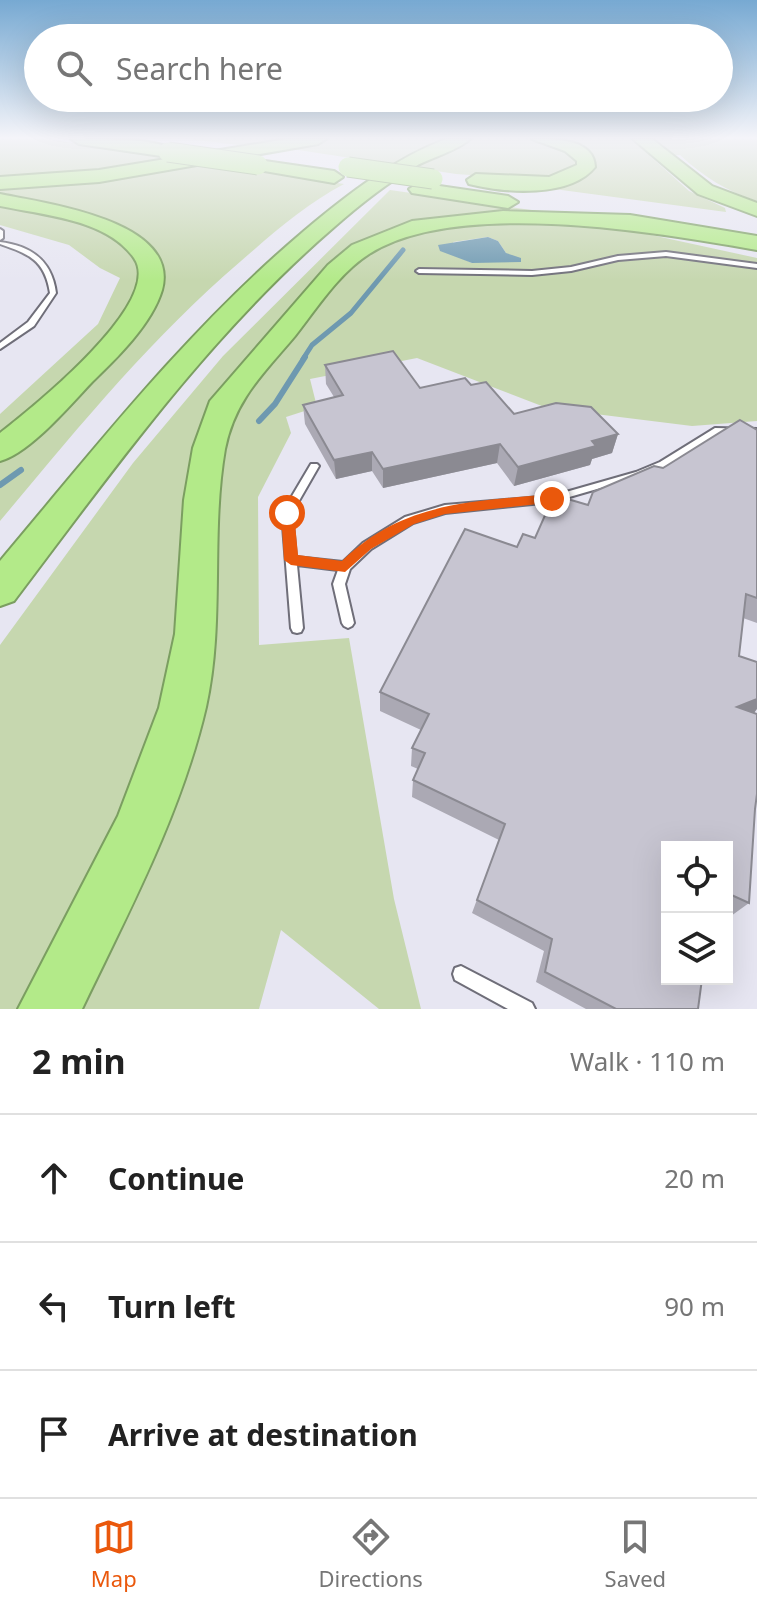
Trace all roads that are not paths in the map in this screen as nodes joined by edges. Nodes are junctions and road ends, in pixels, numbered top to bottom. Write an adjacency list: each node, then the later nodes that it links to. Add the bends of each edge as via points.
1 (353, 186): 23 (highway, via 225,292 127,394)
2 (377, 186): 21 (highway, via 299,245 209,333)
3 (391, 186): 21 (highway, via 232,329 126,445)
4 (450, 186): 10 (highway)
5 (455, 186): 13 (highway)
6 (462, 186): 11 (highway)
7 (701, 186): 9 (highway)
8 (0, 200): 20 (highway, via 122,235 143,254 153,274 149,298 122,335)
9 (757, 210)
10 (652, 224): 15 (highway); 30 (highway, via 503,217 412,227 385,237 336,270 225,401 209,448 196,634 182,708 140,830)
11 (757, 225)
12 (0, 231): 14 (lane)
13 (757, 232)
14 (1, 241): 18 (lane, via 48,267 53,293 31,324)
15 (757, 243)
16 (757, 266): 17 (lane, via 666,254 532,273)
17 (419, 271)
18 (0, 347)
19 (757, 432): 25 (lane, via 715,431 663,464 552,499 445,509 409,520)
20 (0, 450)
21 (105, 457): 26 (highway)
22 (314, 466): 24 (lane, via 287,513)
23 (0, 553)
24 (291, 560): 25 (lane); 28 (lane)
25 (345, 567): 27 (lane, via 339,584)
26 (0, 590)
27 (348, 623)
28 (297, 628)
29 (461, 974): 31 (lane)
30 (49, 1009)
31 (526, 1009)

